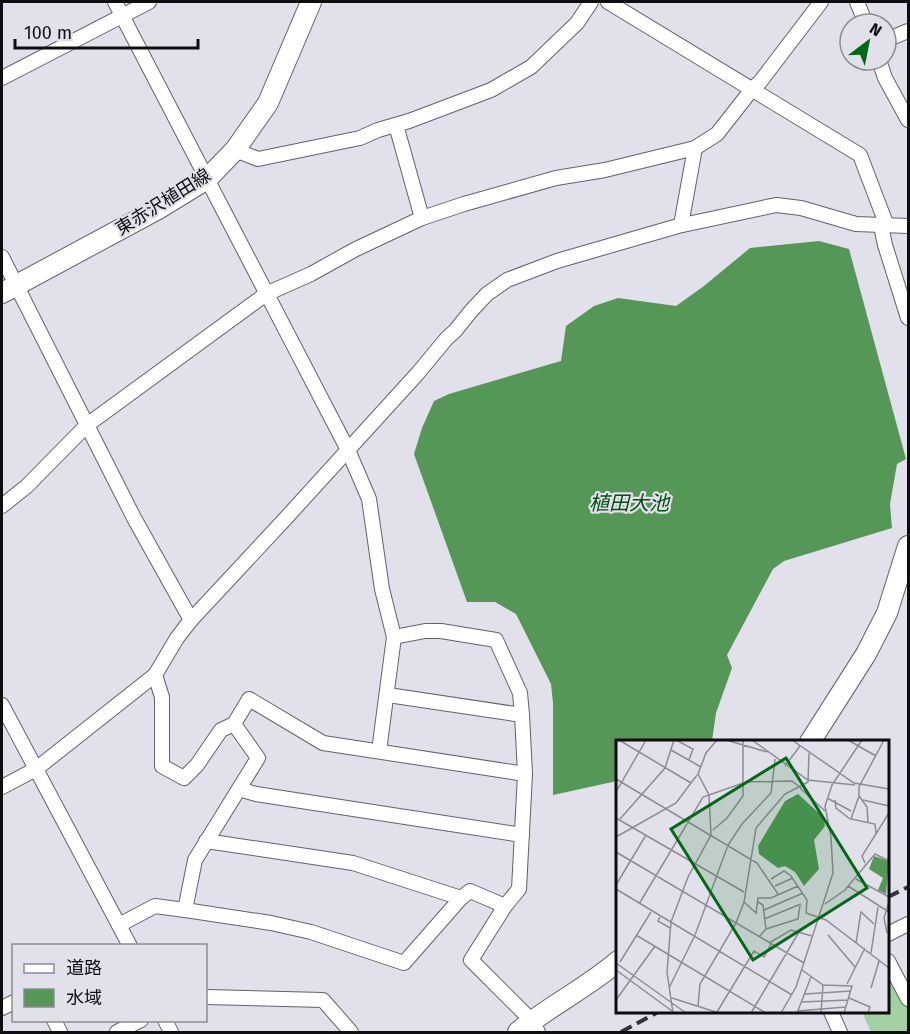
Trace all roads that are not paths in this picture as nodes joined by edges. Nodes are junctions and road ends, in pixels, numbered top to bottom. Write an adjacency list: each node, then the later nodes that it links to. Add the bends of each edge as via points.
1 (114, 2): 7 (street)
2 (149, 2): 7 (street)
3 (311, 2): 14 (main road, 東赤沢植田線, via 268,103)
4 (591, 2): 12 (street, via 577,23 531,67 491,90)
5 (608, 2): 10 (street)
6 (820, 2): 10 (street)
7 (122, 15): 9 (street); 15 (street)
8 (883, 72): 11 (street)
9 (2, 78)
10 (753, 88): 13 (street, via 717,134); 18 (street, via 860,155)
11 (909, 120)
12 (396, 125): 14 (street, via 360,138 258,159); 16 (street)
13 (695, 148): 16 (street, via 556,178); 17 (street)
14 (235, 150): 15 (main road, 東赤沢植田線)
15 (207, 179): 21 (main road, 東赤沢植田線); 22 (street)
16 (422, 218): 22 (street)
17 (681, 225): 18 (street, via 776,206 801,208 856,224); 25 (street, via 557,261 507,280 487,294)
18 (884, 226): 19 (street); 23 (street, via 885,245)
19 (909, 226)
20 (2, 257): 21 (street)
21 (9, 289): 24 (street)
22 (266, 294): 24 (street); 25 (street)
23 (909, 318)
24 (87, 425): 26 (street); 28 (street)
25 (348, 450): 28 (street); 29 (street, via 369,499 382,589)
26 (2, 506)
27 (909, 546): 35 (main road, via 887,613 872,644)
28 (191, 620): 30 (street)
29 (394, 637): 31 (street); 33 (street, via 441,631 496,640 520,693)
30 (155, 675): 34 (street, via 162,697 162,766 184,778 221,730); 37 (street)
31 (388, 695): 33 (street); 36 (street)
32 (2, 705): 37 (street)
33 (522, 715): 38 (street)
34 (234, 724): 36 (street, via 249,699 323,743); 40 (street, via 258,758)
35 (811, 740)
36 (379, 751): 38 (street)
37 (36, 769): 39 (street); 47 (street)
38 (525, 774): 41 (street)
39 (2, 787)
40 (239, 789): 41 (street); 42 (street)
41 (522, 835): 44 (street, via 519,889)
42 (207, 841): 43 (street, via 353,863); 45 (street, via 195,860)
43 (461, 898): 44 (street, via 470,891); 45 (street, via 404,963 311,932)
44 (505, 906): 56 (street, via 471,960)
45 (185, 910): 47 (street, via 155,906)
46 (909, 924): 48 (street)
47 (119, 925): 49 (street)
48 (889, 934)
49 (128, 944)
50 (889, 963): 53 (street)
51 (613, 969): 56 (main road)
52 (207, 997): 58 (street, via 323,1000)
53 (909, 999)
54 (832, 1013): 59 (street)
55 (137, 1022): 57 (street)
56 (529, 1029)
57 (117, 1032)
58 (351, 1032)
59 (840, 1032)

